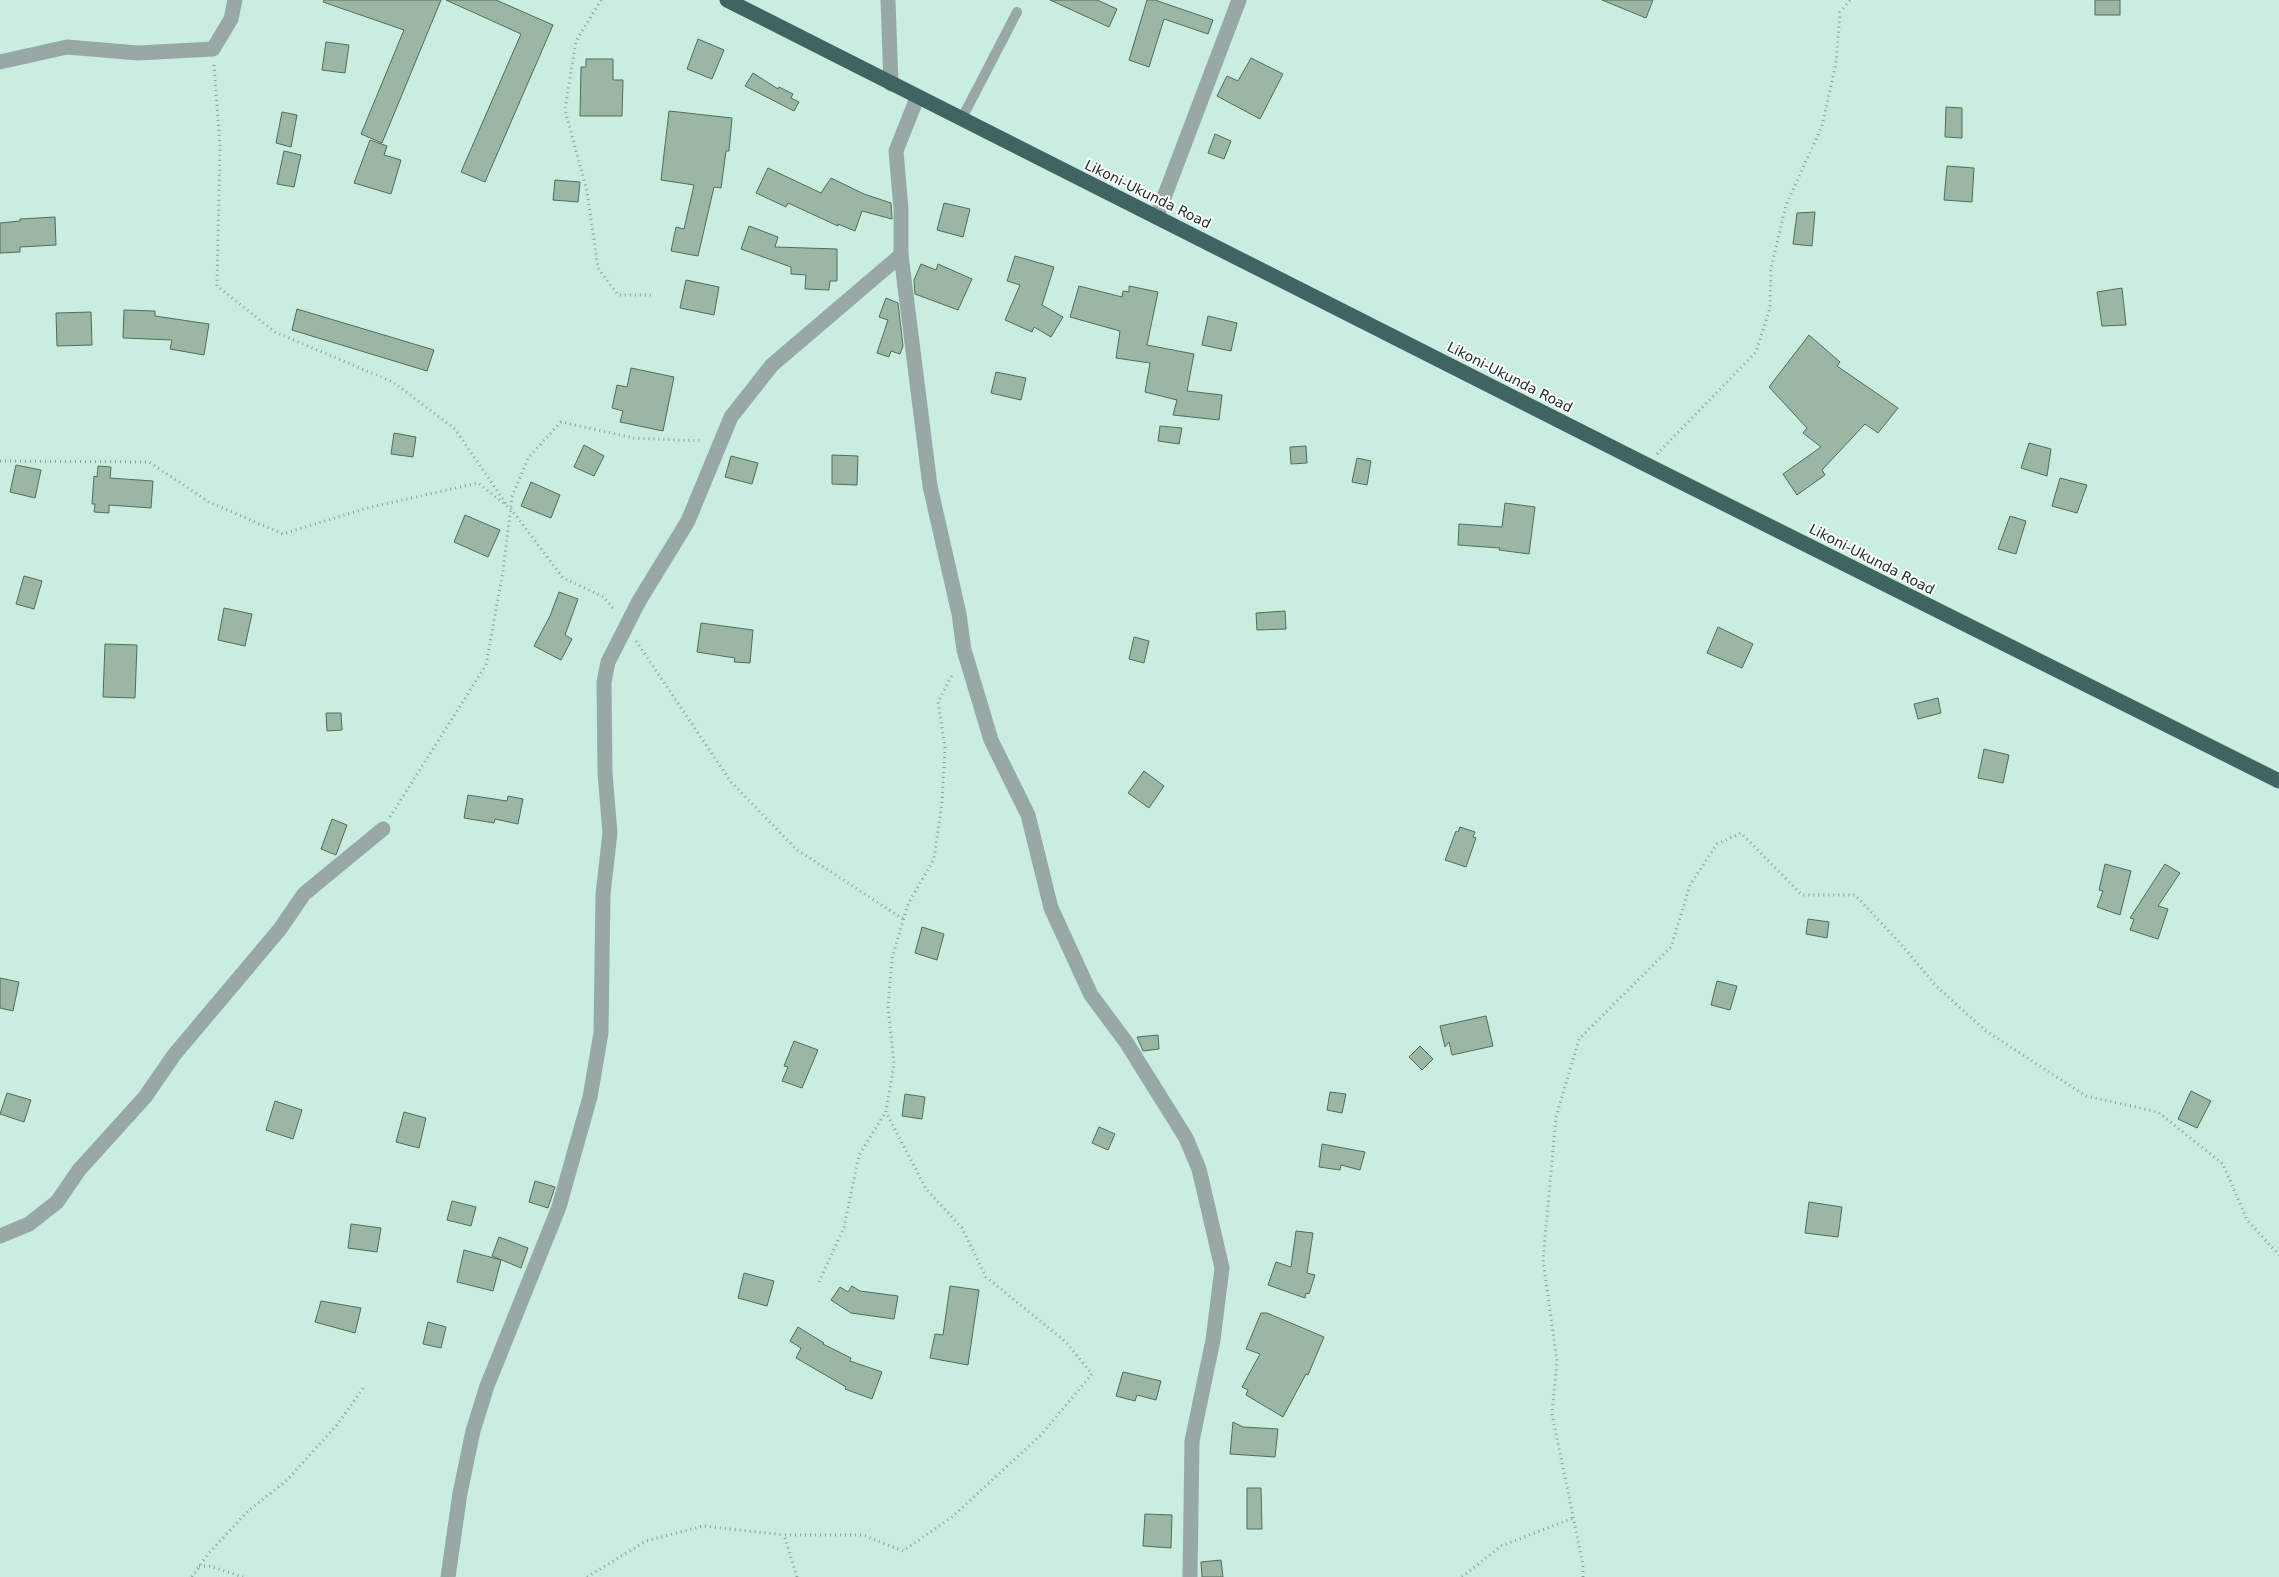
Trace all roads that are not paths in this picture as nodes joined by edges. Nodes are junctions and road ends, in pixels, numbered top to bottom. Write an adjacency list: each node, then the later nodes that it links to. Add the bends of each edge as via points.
1 (235, 0): 6 (street, via 231,19 212,49 138,53 67,46)
2 (727, 0): 7 (highway, Likoni-Ukunda Road)
3 (888, 0): 7 (street)
4 (1239, 0): 10 (street)
5 (1017, 12): 9 (lane)
6 (0, 62)
7 (891, 84): 8 (highway, Likoni-Ukunda Road)
8 (918, 98): 9 (highway, Likoni-Ukunda Road); 11 (street, via 896,151)
9 (961, 120): 10 (highway, Likoni-Ukunda Road)
10 (1157, 216): 12 (highway, Likoni-Ukunda Road)
11 (901, 255): 15 (street, via 772,365 731,417 688,521 608,662 604,682 610,833 603,894 601,1033 590,1097 559,1207 487,1386 473,1431); 16 (street, via 930,486 964,650 991,740 1028,815 1055,917 1091,995 1126,1042 1186,1138 1199,1168 1222,1268 1213,1340 1192,1441)
12 (2279, 781)
13 (383, 829): 14 (street, via 304,894 280,929 174,1055 145,1098 79,1170 57,1202 28,1224)
14 (0, 1236)
15 (448, 1577)
16 (1190, 1577)

